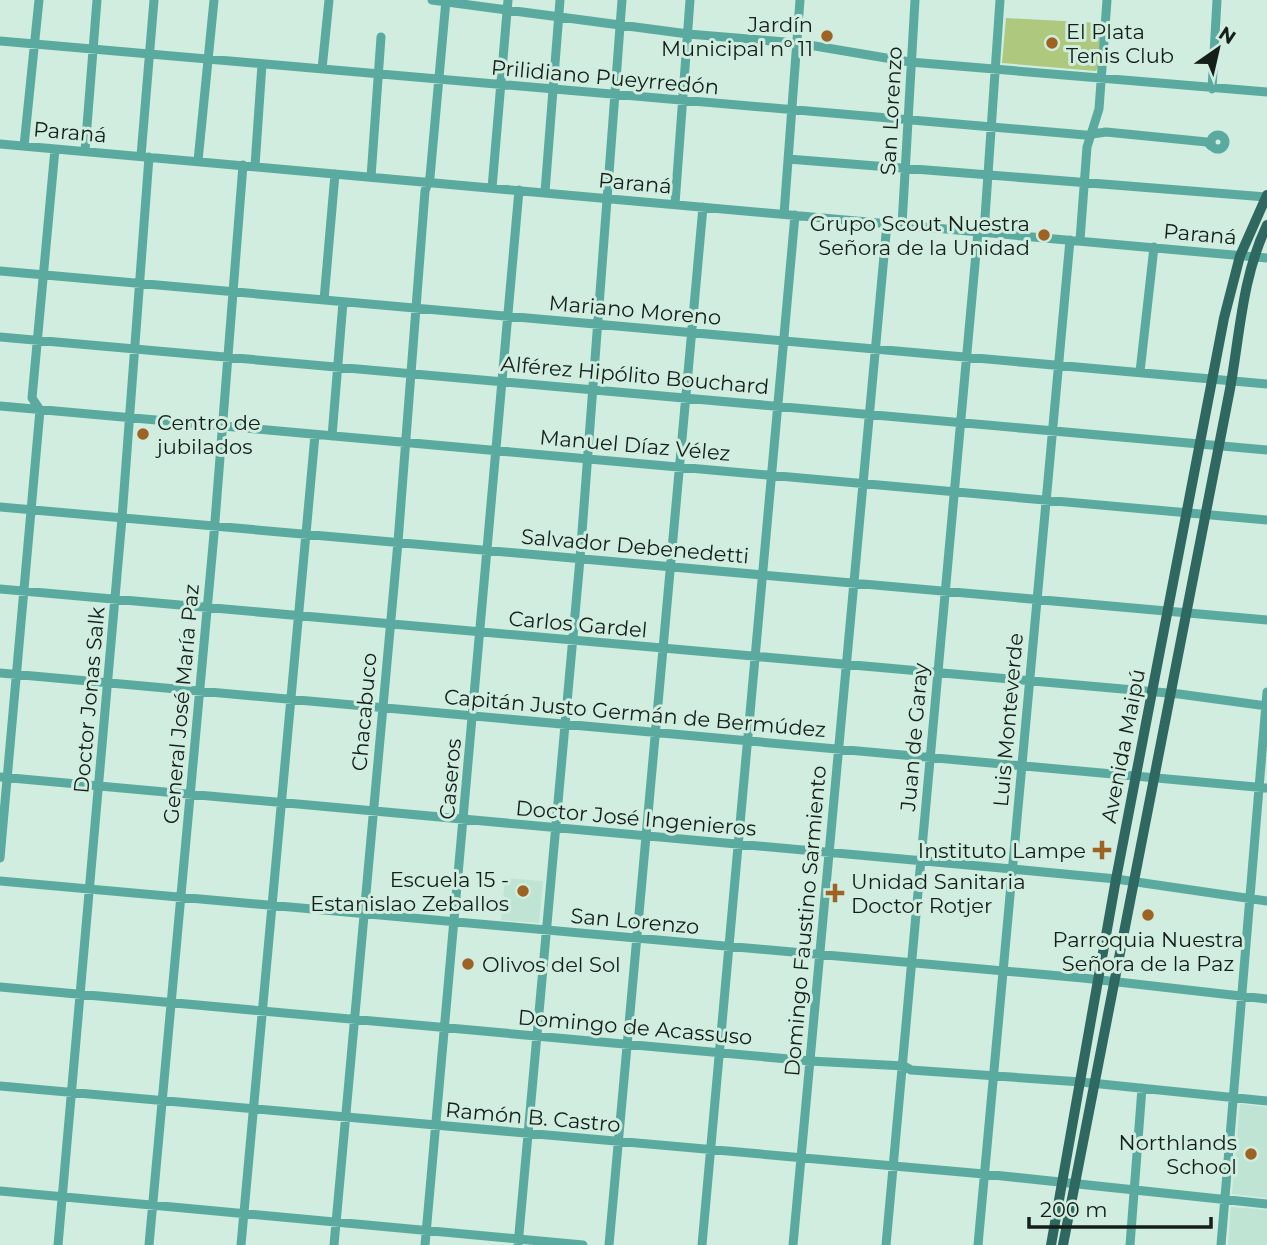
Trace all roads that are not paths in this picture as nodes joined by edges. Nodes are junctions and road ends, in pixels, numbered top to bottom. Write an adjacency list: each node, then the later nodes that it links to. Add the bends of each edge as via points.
1 (39, 0): 23 (street)
2 (97, 0): 24 (street)
3 (153, 0): 25 (street, Doctor Jonas Salk)
4 (214, 0): 26 (street)
5 (329, 0): 29 (street)
6 (432, 0): 15 (street)
7 (560, 0): 17 (street)
8 (622, 0): 18 (street)
9 (690, 0): 19 (street)
10 (800, 0): 22 (street)
11 (915, 0): 27 (street, San Lorenzo)
12 (1000, 0): 30 (street, Juan de Garay)
13 (1107, 0): 32 (street, Luis Monteverde)
14 (1217, 0): 35 (street)
15 (446, 1): 16 (street); 33 (street, Chacabuco)
16 (508, 5): 17 (street); 34 (street)
17 (559, 15): 18 (street); 36 (street)
18 (620, 25): 19 (street); 38 (street)
19 (688, 34): 22 (street); 39 (street)
20 (381, 37): 31 (street)
21 (0, 41): 23 (street, Prilidiano Pueyrredón)
22 (797, 43): 27 (street); 40 (street)
23 (34, 44): 24 (street, Prilidiano Pueyrredón); 46 (street)
24 (92, 49): 25 (street, Prilidiano Pueyrredón); 48 (street)
25 (150, 54): 26 (street, Prilidiano Pueyrredón); 49 (street, Doctor Jonas Salk)
26 (207, 59): 28 (street, Prilidiano Pueyrredón); 51 (street)
27 (910, 62): 30 (street); 41 (street, San Lorenzo)
28 (262, 64): 29 (street, Prilidiano Pueyrredón); 53 (street)
29 (322, 69): 31 (street, Prilidiano Pueyrredón)
30 (995, 70): 32 (street); 42 (street, Juan de Garay)
31 (381, 74): 33 (street, Prilidiano Pueyrredón); 56 (street)
32 (1102, 79): 35 (street); 43 (street, Luis Monteverde)
33 (440, 80): 34 (street, Prilidiano Pueyrredón); 58 (street, Chacabuco)
34 (499, 85): 36 (street, Prilidiano Pueyrredón); 60 (street)
35 (1212, 89): 37 (street)
36 (552, 90): 38 (street, Prilidiano Pueyrredón); 62 (street)
37 (1267, 92)
38 (613, 95): 39 (street, Prilidiano Pueyrredón); 64 (street)
39 (683, 101): 40 (street, Prilidiano Pueyrredón); 65 (street)
40 (791, 111): 41 (street, Prilidiano Pueyrredón); 50 (street)
41 (908, 121): 42 (street, Prilidiano Pueyrredón); 54 (street, San Lorenzo)
42 (991, 127): 43 (street, Prilidiano Pueyrredón); 57 (street, Juan de Garay)
43 (1092, 135): 44 (street, Prilidiano Pueyrredón, via 1106,132); 59 (street, Luis Monteverde)
44 (1210, 143)
45 (0, 144): 46 (street, Paraná)
46 (24, 146): 47 (street, Paraná)
47 (55, 149): 48 (street, Paraná); 79 (street)
48 (85, 151): 49 (street, Paraná)
49 (145, 157): 51 (street, Paraná); 80 (street, Doctor Jonas Salk)
50 (788, 159): 54 (street); 67 (street)
51 (198, 161): 52 (street, Paraná)
52 (243, 165): 53 (street, Paraná); 81 (street, General José María Paz)
53 (255, 166): 55 (street, Paraná)
54 (906, 170): 57 (street); 70 (street, San Lorenzo)
55 (335, 174): 56 (street, Paraná); 82 (street)
56 (371, 177): 58 (street, Paraná)
57 (988, 177): 59 (street); 72 (street, Juan de Garay)
58 (427, 182): 60 (street, Paraná); 84 (street, Chacabuco)
59 (1083, 184): 63 (street); 73 (street, Luis Monteverde)
60 (492, 188): 61 (street, Paraná)
61 (519, 190): 62 (street, Paraná); 85 (street, Caseros)
62 (545, 192): 64 (street, Paraná)
63 (1266, 196): 75 (main road, Avenida Maipú)
64 (606, 198): 65 (street, Paraná); 86 (street)
65 (675, 204): 66 (street, Paraná)
66 (703, 207): 67 (street, Paraná); 87 (street)
67 (784, 214): 68 (street, Paraná)
68 (795, 215): 69 (street, Paraná); 90 (street)
69 (887, 223): 70 (street, Paraná); 92 (street, Domingo Faustino Sarmiento)
70 (902, 225): 72 (street, Paraná)
71 (1267, 225): 76 (main road, Avenida Maipú)
72 (981, 231): 73 (street, Paraná); 94 (street, Juan de Garay)
73 (1075, 240): 74 (street, Paraná); 95 (street, Luis Monteverde)
74 (1154, 247): 75 (street, Paraná); 97 (street)
75 (1240, 256): 76 (street, Paraná); 99 (main road, Avenida Maipú)
76 (1253, 256): 77 (street, Paraná); 101 (main road, Avenida Maipú)
77 (1267, 258)
78 (0, 271): 79 (street, Mariano Moreno)
79 (44, 275): 80 (street, Mariano Moreno); 89 (street)
80 (140, 284): 81 (street, Mariano Moreno); 91 (street, Doctor Jonas Salk)
81 (232, 292): 82 (street, Mariano Moreno); 93 (street, General José María Paz)
82 (324, 300): 83 (street, Mariano Moreno)
83 (343, 302): 84 (street, Mariano Moreno); 96 (street)
84 (415, 308): 85 (street, Mariano Moreno); 98 (street, Chacabuco)
85 (508, 316): 86 (street, Mariano Moreno); 100 (street, Caseros)
86 (599, 324): 87 (street, Mariano Moreno); 103 (street)
87 (692, 332): 90 (street, Mariano Moreno); 104 (street)
88 (0, 337): 89 (street, Alférez Hipólito Bouchard)
89 (38, 340): 91 (street, Alférez Hipólito Bouchard); 107 (street, via 32,398)
90 (782, 341): 92 (street, Mariano Moreno); 105 (street)
91 (135, 348): 93 (street, Alférez Hipólito Bouchard); 109 (street, Doctor Jonas Salk)
92 (875, 349): 94 (street, Mariano Moreno); 108 (street, Domingo Faustino Sarmiento)
93 (226, 356): 96 (street, Alférez Hipólito Bouchard); 111 (street, General José María Paz)
94 (966, 357): 95 (street, Mariano Moreno); 110 (street, Juan de Garay)
95 (1059, 365): 97 (street, Mariano Moreno); 112 (street, Luis Monteverde)
96 (338, 366): 98 (street, Alférez Hipólito Bouchard); 114 (street)
97 (1140, 372): 99 (street, Mariano Moreno)
98 (410, 373): 100 (street, Alférez Hipólito Bouchard); 115 (street, Chacabuco)
99 (1212, 379): 101 (street, Mariano Moreno); 116 (main road, Avenida Maipú)
100 (503, 381): 103 (street, Alférez Hipólito Bouchard); 119 (street, Caseros)
101 (1231, 381): 102 (street, Mariano Moreno); 117 (main road, Avenida Maipú)
102 (1267, 384)
103 (594, 389): 104 (street, Alférez Hipólito Bouchard); 120 (street)
104 (686, 397): 105 (street, Alférez Hipólito Bouchard); 121 (street)
105 (777, 405): 108 (street, Alférez Hipólito Bouchard); 122 (street)
106 (0, 406): 107 (street, Manuel Díaz Vélez)
107 (40, 410): 109 (street, Manuel Díaz Vélez); 127 (street)
108 (869, 413): 110 (street, Alférez Hipólito Bouchard); 123 (street, Domingo Faustino Sarmiento)
109 (129, 418): 111 (street, Manuel Díaz Vélez); 130 (street, Doctor Jonas Salk)
110 (960, 421): 112 (street, Alférez Hipólito Bouchard); 124 (street, Juan de Garay)
111 (220, 426): 113 (street, Manuel Díaz Vélez); 132 (street, General José María Paz)
112 (1053, 429): 116 (street, Alférez Hipólito Bouchard); 125 (street, Luis Monteverde)
113 (315, 435): 114 (street, Manuel Díaz Vélez); 133 (street)
114 (331, 436): 115 (street, Manuel Díaz Vélez)
115 (405, 443): 119 (street, Manuel Díaz Vélez); 134 (street, Chacabuco)
116 (1201, 443): 117 (street, Alférez Hipólito Bouchard); 128 (main road, Avenida Maipú)
117 (1218, 446): 118 (street, Alférez Hipólito Bouchard); 129 (main road, Avenida Maipú)
118 (1267, 450)
119 (497, 451): 120 (street, Manuel Díaz Vélez); 135 (street, Caseros)
120 (588, 459): 121 (street, Manuel Díaz Vélez); 136 (street)
121 (680, 467): 122 (street, Manuel Díaz Vélez); 137 (street)
122 (771, 475): 123 (street, Manuel Díaz Vélez); 138 (street)
123 (863, 483): 124 (street, Manuel Díaz Vélez); 139 (street, Domingo Faustino Sarmiento)
124 (954, 491): 125 (street, Manuel Díaz Vélez); 142 (street, Juan de Garay)
125 (1047, 499): 128 (street, Manuel Díaz Vélez); 144 (street, Luis Monteverde)
126 (0, 507): 127 (street, Salvador Debenedetti)
127 (30, 510): 130 (street, Salvador Debenedetti); 141 (street)
128 (1187, 512): 129 (street, Manuel Díaz Vélez); 146 (main road, Avenida Maipú)
129 (1205, 513): 131 (street, Manuel Díaz Vélez); 148 (main road, Avenida Maipú)
130 (122, 518): 132 (street, Salvador Debenedetti); 143 (street, Doctor Jonas Salk)
131 (1267, 520)
132 (215, 527): 133 (street, Salvador Debenedetti); 145 (street, General José María Paz)
133 (306, 534): 134 (street, Salvador Debenedetti); 147 (street)
134 (398, 542): 135 (street, Salvador Debenedetti); 150 (street, Chacabuco)
135 (488, 551): 136 (street, Salvador Debenedetti); 151 (street, Caseros)
136 (580, 559): 137 (street, Salvador Debenedetti); 152 (street)
137 (671, 568): 138 (street, Salvador Debenedetti); 153 (street)
138 (761, 575): 139 (street, Salvador Debenedetti); 154 (street)
139 (853, 584): 142 (street, Salvador Debenedetti); 155 (street, Domingo Faustino Sarmiento)
140 (0, 589): 141 (street, Carlos Gardel)
141 (24, 591): 143 (street, Carlos Gardel); 158 (street)
142 (945, 591): 144 (street, Salvador Debenedetti); 157 (street, Juan de Garay)
143 (115, 599): 145 (street, Carlos Gardel); 159 (street, Doctor Jonas Salk)
144 (1036, 599): 146 (street, Salvador Debenedetti); 160 (street, Luis Monteverde)
145 (208, 607): 147 (street, Carlos Gardel); 161 (street, General José María Paz)
146 (1167, 613): 148 (street, Salvador Debenedetti); 162 (main road, Avenida Maipú)
147 (299, 615): 150 (street, Carlos Gardel); 165 (street)
148 (1186, 615): 149 (street, Salvador Debenedetti); 164 (main road, Avenida Maipú)
149 (1267, 620)
150 (390, 624): 151 (street, Carlos Gardel); 167 (street, Chacabuco)
151 (481, 634): 152 (street, Carlos Gardel); 168 (street, Caseros)
152 (571, 640): 153 (street, Carlos Gardel); 169 (street)
153 (663, 649): 154 (street, Carlos Gardel); 170 (street)
154 (754, 658): 155 (street, Carlos Gardel); 171 (street)
155 (846, 665): 157 (street, Carlos Gardel); 172 (street, Domingo Faustino Sarmiento)
156 (0, 673): 158 (street, Capitán Justo Germán de Bermúdez)
157 (938, 674): 160 (street, Carlos Gardel); 173 (street, Juan de Garay)
158 (16, 675): 159 (street, Capitán Justo Germán de Bermúdez); 176 (street)
159 (108, 682): 161 (street, Capitán Justo Germán de Bermúdez); 178 (street, Doctor Jonas Salk)
160 (1030, 682): 162 (street, Carlos Gardel); 174 (street, Luis Monteverde)
161 (200, 691): 165 (street, Capitán Justo Germán de Bermúdez); 180 (street, General José María Paz)
162 (1153, 692): 164 (street, Carlos Gardel); 175 (main road, Avenida Maipú)
163 (1267, 692): 166 (street)
164 (1170, 694): 166 (street, Carlos Gardel); 177 (main road, Avenida Maipú)
165 (291, 698): 167 (street, Capitán Justo Germán de Bermúdez); 181 (street)
166 (1266, 706): 179 (street)
167 (382, 707): 168 (street, Capitán Justo Germán de Bermúdez); 182 (street, Chacabuco)
168 (474, 715): 169 (street, Capitán Justo Germán de Bermúdez); 183 (street, Caseros)
169 (565, 724): 170 (street, Capitán Justo Germán de Bermúdez); 184 (street)
170 (657, 731): 171 (street, Capitán Justo Germán de Bermúdez); 185 (street)
171 (748, 741): 172 (street, Capitán Justo Germán de Bermúdez); 186 (street)
172 (838, 750): 173 (street, Capitán Justo Germán de Bermúdez); 187 (street, Domingo Faustino Sarmiento)
173 (930, 756): 174 (street, Capitán Justo Germán de Bermúdez); 189 (street, Juan de Garay)
174 (1022, 765): 175 (street, Capitán Justo Germán de Bermúdez); 190 (street, Luis Monteverde)
175 (1136, 776): 177 (street, Capitán Justo Germán de Bermúdez); 191 (main road, Avenida Maipú)
176 (3, 777): 178 (street, Doctor José Ingenieros); 188 (street)
177 (1154, 779): 179 (street, Capitán Justo Germán de Bermúdez); 193 (main road, Avenida Maipú)
178 (99, 786): 180 (street, Doctor José Ingenieros); 194 (street, Doctor Jonas Salk)
179 (1263, 788): 196 (street)
180 (191, 794): 181 (street, Doctor José Ingenieros); 195 (street, General José María Paz)
181 (282, 803): 182 (street, Doctor José Ingenieros); 198 (street)
182 (372, 811): 183 (street, Doctor José Ingenieros); 199 (street, Chacabuco)
183 (464, 820): 184 (street, Doctor José Ingenieros); 200 (street, Caseros)
184 (555, 828): 185 (street, Doctor José Ingenieros); 201 (street)
185 (648, 837): 186 (street, Doctor José Ingenieros); 202 (street)
186 (737, 844): 187 (street, Doctor José Ingenieros); 203 (street)
187 (828, 853): 189 (street, Doctor José Ingenieros); 204 (street, Domingo Faustino Sarmiento)
188 (0, 858)
189 (921, 860): 190 (street, Doctor José Ingenieros); 205 (street, Juan de Garay)
190 (1012, 869): 191 (street, Doctor José Ingenieros); 206 (street, Luis Monteverde)
191 (1116, 879): 193 (street, Doctor José Ingenieros); 207 (main road, Avenida Maipú)
192 (0, 881): 194 (street, San Lorenzo)
193 (1132, 883): 196 (street, Doctor José Ingenieros); 208 (main road, Avenida Maipú)
194 (89, 889): 195 (street, San Lorenzo); 210 (street, Doctor Jonas Salk)
195 (181, 897): 198 (street, San Lorenzo); 213 (street, General José María Paz)
196 (1250, 900): 197 (street, Doctor José Ingenieros); 211 (street)
197 (1267, 901)
198 (272, 906): 199 (street, San Lorenzo); 214 (street)
199 (363, 914): 200 (street, San Lorenzo); 215 (street, Chacabuco)
200 (455, 922): 201 (street, San Lorenzo); 216 (street, Caseros)
201 (546, 930): 202 (street, San Lorenzo); 217 (street)
202 (637, 939): 203 (street, San Lorenzo); 218 (street)
203 (728, 947): 204 (street, San Lorenzo); 219 (street)
204 (819, 955): 205 (street, San Lorenzo); 220 (street, Domingo Faustino Sarmiento)
205 (912, 963): 206 (street, San Lorenzo); 221 (street, Juan de Garay)
206 (1003, 971): 207 (street, San Lorenzo); 222 (street, Luis Monteverde)
207 (1099, 980): 208 (street, San Lorenzo); 223 (main road, Avenida Maipú)
208 (1114, 982): 211 (street, San Lorenzo); 224 (main road, Avenida Maipú)
209 (0, 987): 210 (street, Domingo de Acassuso)
210 (80, 994): 213 (street, Domingo de Acassuso); 227 (street, Doctor Jonas Salk)
211 (1242, 996): 212 (street, San Lorenzo); 228 (street)
212 (1267, 999)
213 (170, 1002): 214 (street, Domingo de Acassuso); 229 (street, General José María Paz)
214 (263, 1009): 215 (street, Domingo de Acassuso); 231 (street)
215 (354, 1019): 216 (street, Domingo de Acassuso); 232 (street, Chacabuco)
216 (444, 1027): 217 (street, Domingo de Acassuso); 233 (street, Caseros)
217 (537, 1036): 218 (street, Domingo de Acassuso); 234 (street)
218 (628, 1044): 219 (street, Domingo de Acassuso); 235 (street)
219 (719, 1051): 220 (street, Domingo de Acassuso); 236 (street)
220 (810, 1061): 221 (street, Domingo de Acassuso); 237 (street, Domingo Faustino Sarmiento)
221 (904, 1066): 222 (street, Domingo de Acassuso); 238 (street, Juan de Garay)
222 (993, 1075): 223 (street, Domingo de Acassuso); 239 (street, Luis Monteverde)
223 (1081, 1082): 224 (street, Domingo de Acassuso); 240 (main road, Avenida Maipú)
224 (1096, 1083): 226 (street, Domingo de Acassuso); 241 (main road, Avenida Maipú)
225 (0, 1086): 227 (street, Ramón B. Castro)
226 (1142, 1088): 228 (street, Domingo de Acassuso); 242 (street)
227 (70, 1092): 229 (street, Ramón B. Castro); 244 (street, Doctor Jonas Salk)
228 (1233, 1098): 230 (street, Domingo de Acassuso); 245 (street)
229 (163, 1101): 231 (street, Ramón B. Castro); 247 (street, General José María Paz)
230 (1267, 1101)
231 (254, 1109): 232 (street, Ramón B. Castro); 248 (street)
232 (345, 1117): 233 (street, Ramón B. Castro); 249 (street, Chacabuco)
233 (436, 1125): 234 (street, Ramón B. Castro); 250 (street, Caseros)
234 (528, 1134): 235 (street, Ramón B. Castro); 251 (street)
235 (618, 1142): 236 (street, Ramón B. Castro); 258 (street)
236 (710, 1150): 237 (street, Ramón B. Castro); 259 (street)
237 (801, 1159): 238 (street, Ramón B. Castro); 260 (street, Domingo Faustino Sarmiento)
238 (893, 1167): 239 (street, Ramón B. Castro); 261 (street, Juan de Garay)
239 (984, 1174): 240 (street, Ramón B. Castro); 262 (street, Luis Monteverde)
240 (1063, 1183): 241 (street, Ramón B. Castro); 263 (main road, Avenida Maipú)
241 (1076, 1184): 242 (street, Ramón B. Castro); 264 (main road, Avenida Maipú)
242 (1134, 1190): 245 (street, Ramón B. Castro); 265 (street)
243 (0, 1191): 244 (street)
244 (62, 1197): 247 (street); 252 (street, Doctor Jonas Salk)
245 (1224, 1200): 246 (street, Ramón B. Castro); 266 (street)
246 (1267, 1204)
247 (153, 1205): 248 (street); 253 (street, General José María Paz)
248 (244, 1213): 249 (street); 254 (street)
249 (336, 1222): 250 (street); 255 (street, Chacabuco)
250 (426, 1230): 251 (street); 256 (street, Caseros)
251 (518, 1242): 257 (street)
252 (58, 1245)
253 (149, 1245)
254 (241, 1245)
255 (334, 1245)
256 (425, 1245)
257 (583, 1245)
258 (609, 1245)
259 (702, 1245)
260 (793, 1245)
261 (886, 1245)
262 (978, 1245)
263 (1051, 1245)
264 (1063, 1245)
265 (1130, 1245)
266 (1221, 1245)

